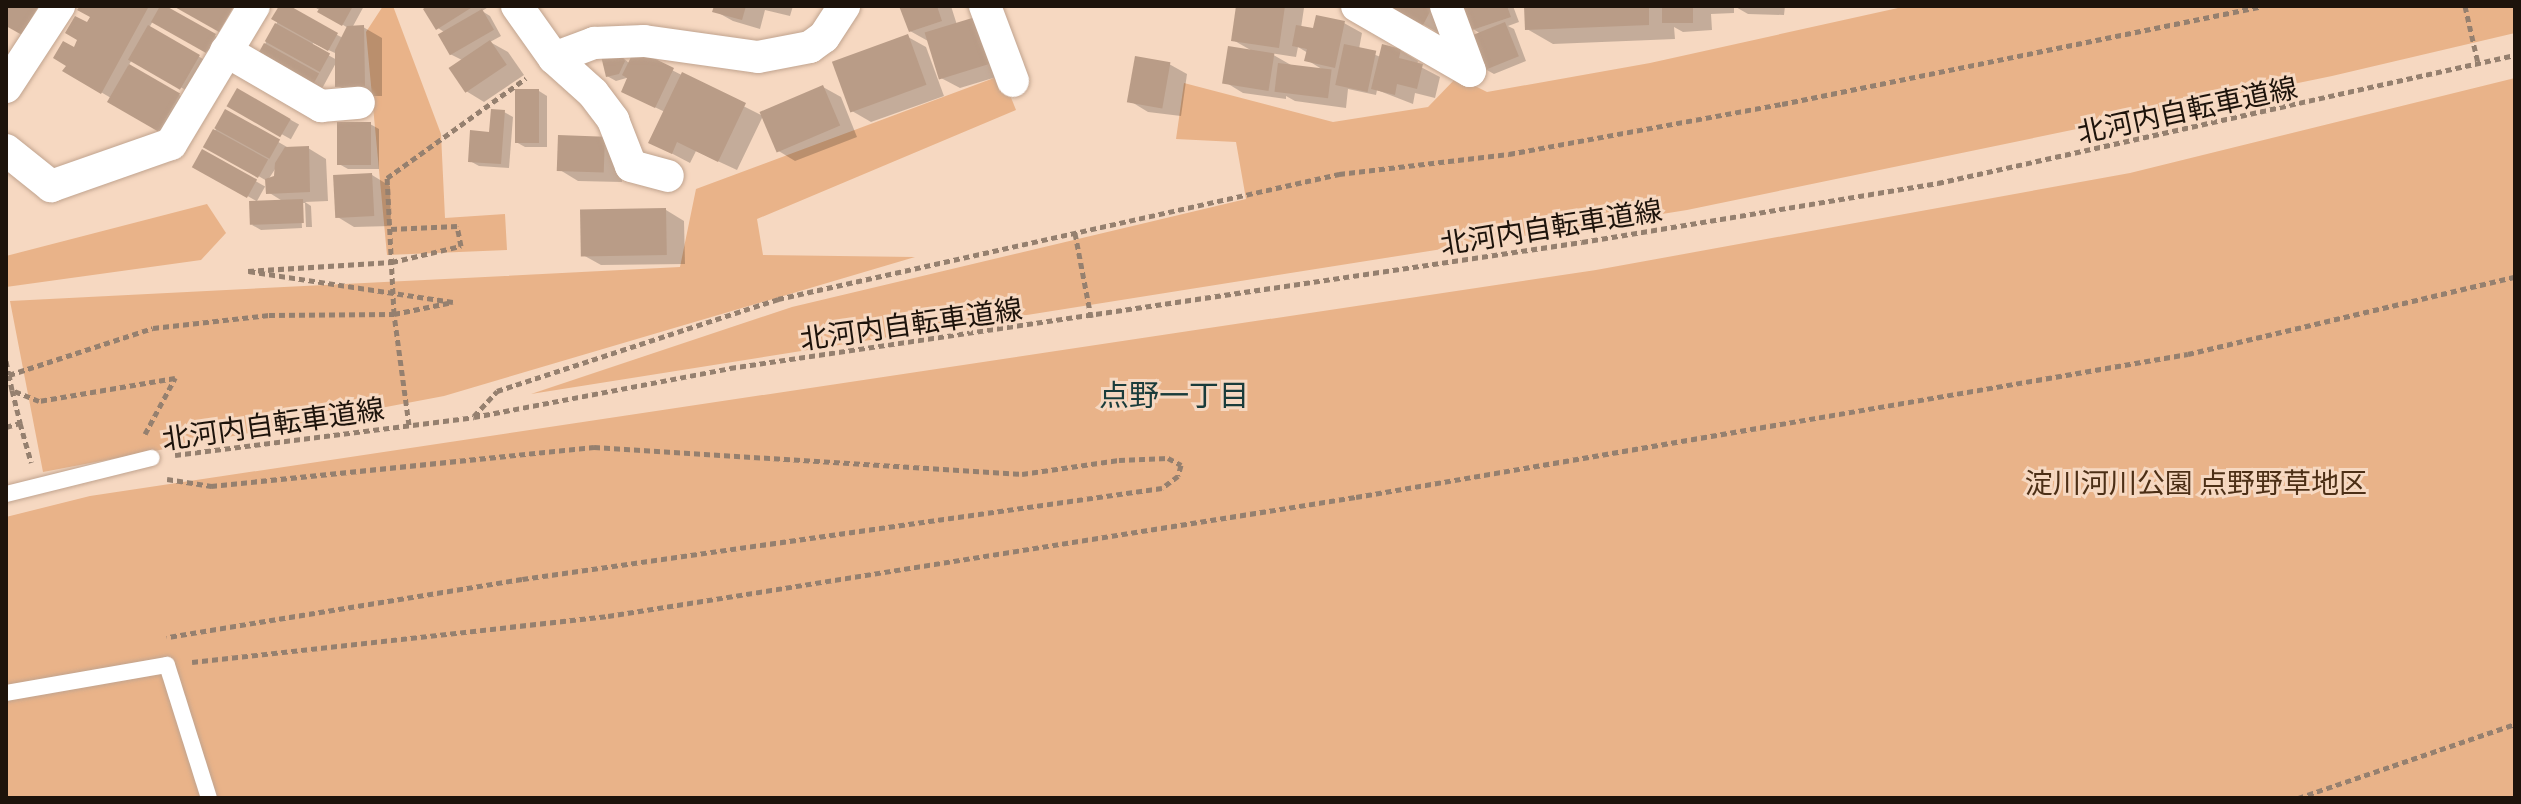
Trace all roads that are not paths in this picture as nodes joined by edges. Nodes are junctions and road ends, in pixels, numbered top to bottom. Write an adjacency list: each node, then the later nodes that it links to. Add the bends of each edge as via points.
1 (59, 6): 11 (street)
2 (254, 6): 8 (street)
3 (517, 6): 9 (street)
4 (844, 6): 9 (street, via 824,37 810,47 758,57 644,41 594,43)
5 (985, 6): 10 (street)
6 (1357, 6): 7 (street, via 1470,71)
7 (1446, 6)
8 (226, 51): 12 (street, via 321,106); 13 (street, via 171,144 51,186)
9 (554, 58): 14 (street, via 593,93 613,120 631,166)
10 (1013, 81)
11 (6, 87)
12 (359, 103)
13 (6, 150)
14 (668, 176)
15 (152, 458): 16 (lane)
16 (6, 494)
17 (6, 693): 18 (lane, via 167,665)
18 (209, 798)

